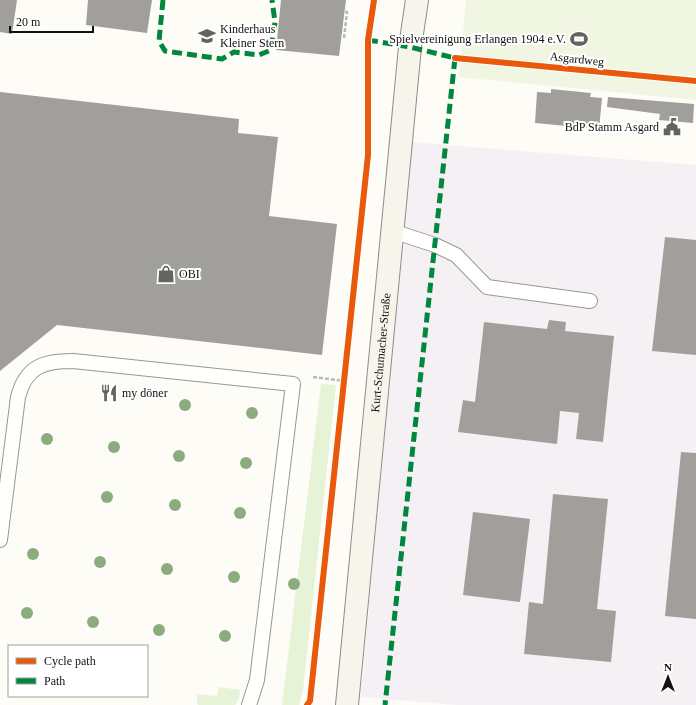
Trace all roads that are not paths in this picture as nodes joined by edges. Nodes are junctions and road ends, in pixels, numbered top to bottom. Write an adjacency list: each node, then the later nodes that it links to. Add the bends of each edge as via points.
1 (417, 0): 2 (main road, Kurt-Schumacher-Straße)
2 (392, 231): 3 (lane, via 456,255 487,287); 6 (main road, Kurt-Schumacher-Straße)
3 (590, 301)
4 (0, 540): 5 (lane, via 18,397 22,383 36,368 49,362 73,360 293,384 257,680)
5 (249, 705)
6 (348, 705)

